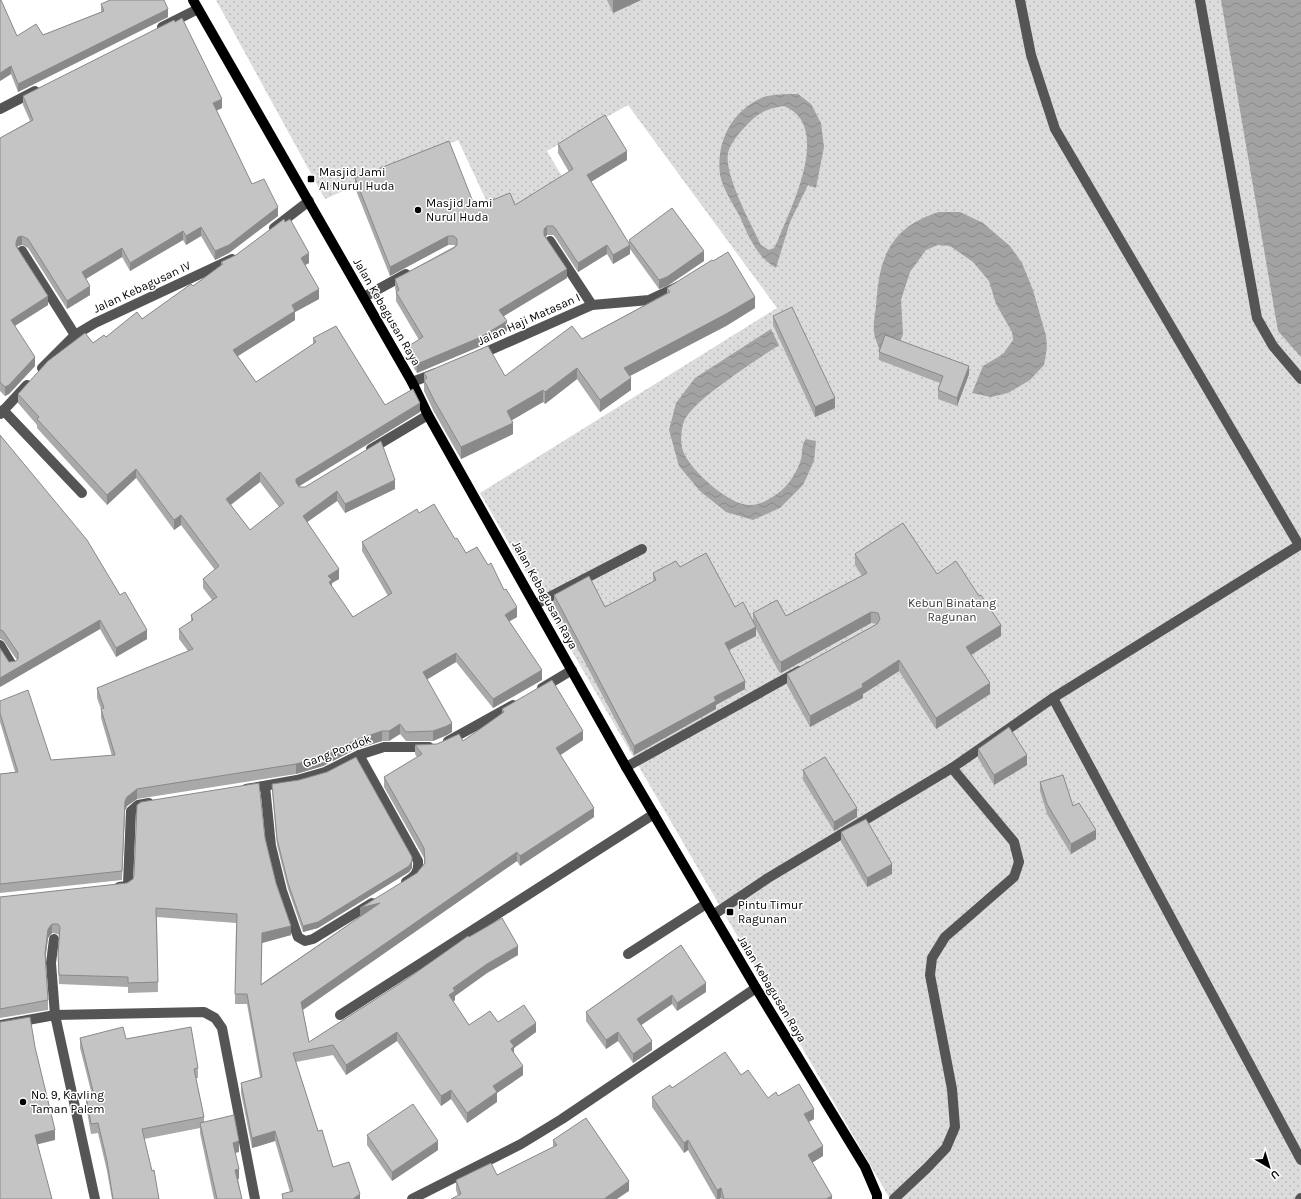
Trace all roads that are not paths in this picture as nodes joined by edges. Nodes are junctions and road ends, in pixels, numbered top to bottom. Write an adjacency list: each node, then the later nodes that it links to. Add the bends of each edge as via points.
1 (193, 0): 4 (main road, Jalan Kebagusan Raya)
2 (1020, 0): 26 (street, via 1031,55 1055,129)
3 (1200, 0): 20 (street, via 1257,318 1272,346)
4 (198, 10): 5 (street); 8 (main road, Jalan Kebagusan Raya)
5 (150, 34)
6 (47, 85): 7 (street)
7 (0, 109)
8 (309, 201): 9 (street); 15 (main road, Jalan Kebagusan Raya)
9 (268, 232)
10 (550, 241): 16 (street)
11 (22, 251): 17 (street)
12 (241, 253): 17 (street, Jalan Kebagusan IV, via 95,323)
13 (418, 268): 15 (street)
14 (688, 281): 16 (street, Jalan Haji Matasan I, via 670,292 649,300)
15 (364, 297): 21 (main road, Jalan Kebagusan Raya)
16 (592, 305): 18 (street, Jalan Haji Matasan I)
17 (76, 336): 22 (street, Jalan Kebagusan IV, via 57,352)
18 (470, 359)
19 (448, 368): 21 (street)
20 (1301, 379)
21 (412, 382): 23 (main road, Jalan Kebagusan Raya)
22 (2, 412): 25 (street)
23 (428, 415): 24 (street); 28 (main road, Jalan Kebagusan Raya)
24 (363, 454)
25 (82, 493)
26 (1300, 544): 34 (street)
27 (642, 549): 28 (street)
28 (536, 604): 32 (main road, Jalan Kebagusan Raya)
29 (0, 645): 30 (street)
30 (12, 665)
31 (805, 667): 37 (street)
32 (572, 670): 33 (street); 37 (main road, Jalan Kebagusan Raya)
33 (535, 692)
34 (1053, 698): 38 (street); 54 (street)
35 (523, 699): 36 (street, Gang Pondok, via 450,741 434,747 384,747)
36 (359, 755): 39 (street, Gang Pondok, via 325,772); 44 (street, via 418,861 419,869 414,877)
37 (626, 767): 42 (main road, Jalan Kebagusan Raya)
38 (952, 768): 47 (street, via 768,878); 59 (street, via 1014,842 1019,862 1014,877 945,937 932,958 930,975 952,1089 955,1127 946,1148)
39 (265, 786): 40 (street, Gang Pondok); 45 (street, via 271,846 282,891 298,937 305,941 313,938)
40 (234, 790)
41 (160, 802): 43 (street, via 138,805 131,811 128,884)
42 (654, 814): 46 (main road, Jalan Kebagusan Raya); 52 (street)
43 (109, 888)
44 (394, 889)
45 (380, 897)
46 (706, 904): 47 (main road, Jalan Kebagusan Raya); 49 (street)
47 (713, 915): 50 (main road, Jalan Kebagusan Raya)
48 (54, 939): 51 (street, via 51,963)
49 (628, 954)
50 (756, 988): 57 (street, via 562,1119 521,1144); 58 (main road, Jalan Kebagusan Raya, via 865,1167)
51 (55, 1015): 53 (street); 55 (street); 56 (street, via 204,1012 215,1018 222,1028)
52 (340, 1015)
53 (0, 1025)
54 (1301, 1160)
55 (95, 1199)
56 (255, 1199)
57 (412, 1199)
58 (877, 1199)
59 (894, 1199)

